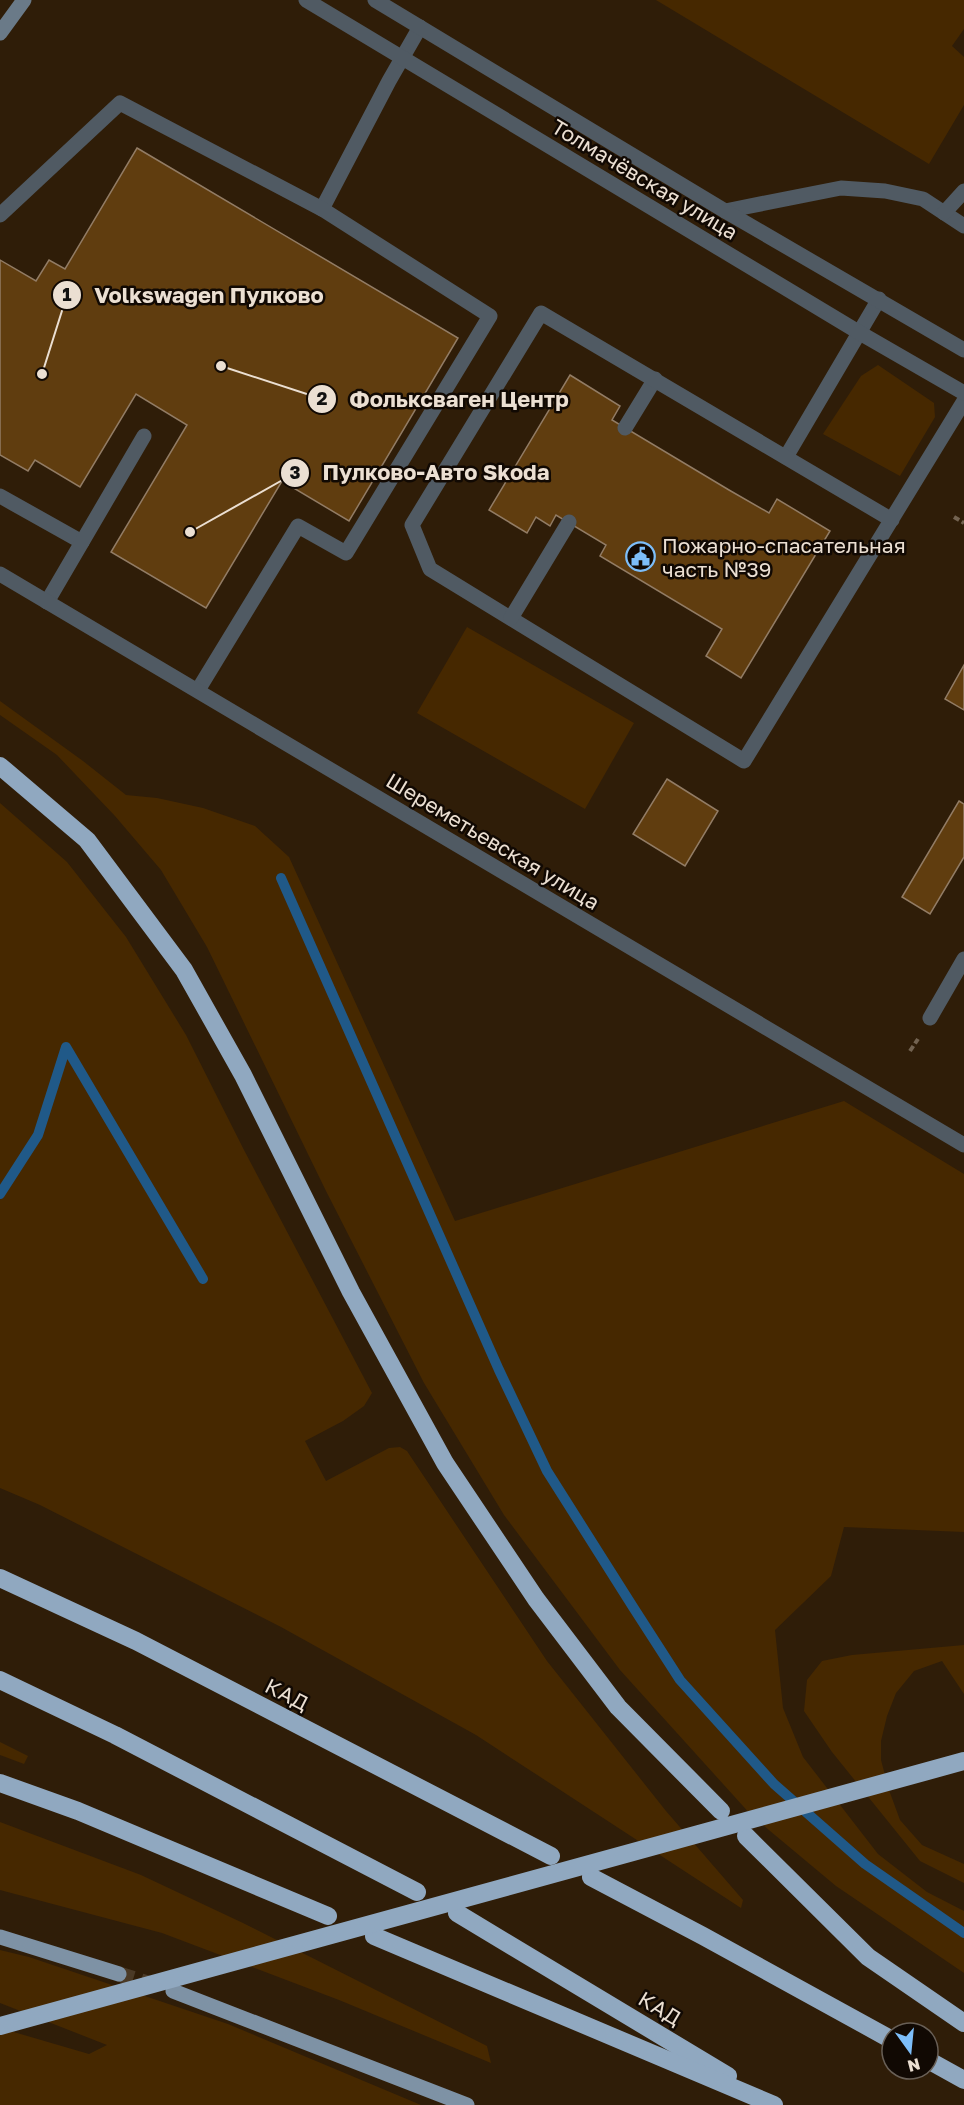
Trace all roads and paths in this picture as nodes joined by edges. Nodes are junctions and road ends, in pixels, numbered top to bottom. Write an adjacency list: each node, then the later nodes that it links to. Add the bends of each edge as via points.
1 (24, 0): 5 (street)
2 (306, 0): 6 (street, Толмачёвская улица)
3 (375, 0): 4 (street, Толмачёвская улица)
4 (420, 27): 6 (street); 9 (street, Толмачёвская улица)
5 (0, 33)
6 (402, 58): 8 (street); 14 (street, Толмачёвская улица)
7 (964, 190): 10 (street)
8 (322, 209): 11 (street, via 120,103); 31 (street, via 490,316 346,553 298,526)
9 (724, 211): 10 (street, via 841,188 885,190 923,199); 13 (street, Толмачёвская улица)
10 (944, 213): 12 (street)
11 (0, 215)
12 (964, 226)
13 (879, 299): 14 (street); 15 (street, Толмачёвская улица)
14 (860, 333): 17 (street, Толмачёвская улица); 21 (street)
15 (964, 350)
16 (655, 379): 19 (street); 21 (street); 30 (street, via 541,313 418,515 412,525 430,569)
17 (964, 393)
18 (964, 401): 24 (street)
19 (626, 428)
20 (144, 436): 27 (street)
21 (786, 457): 24 (street)
22 (0, 496): 27 (street)
23 (954, 517): 26 (path)
24 (892, 520): 30 (street, via 744,761)
25 (568, 522): 30 (street)
26 (964, 523)
27 (82, 542): 29 (street)
28 (0, 574): 29 (street, Шереметьевская улица)
29 (47, 602): 31 (street, Шереметьевская улица)
30 (511, 618)
31 (198, 690): 36 (street, Шереметьевская улица)
32 (0, 766): 41 (highway, via 87,840 184,970 243,1075 351,1292 445,1463 536,1599 618,1707)
33 (964, 959): 34 (street)
34 (959, 978): 35 (street)
35 (930, 1018)
36 (964, 1145)
37 (0, 1578): 43 (highway, КАД, via 136,1641)
38 (0, 1680): 45 (highway, via 115,1735)
39 (964, 1761): 53 (highway)
40 (0, 1783): 47 (highway, via 78,1811)
41 (721, 1811)
42 (746, 1836): 52 (highway, via 868,1957)
43 (551, 1856)
44 (591, 1877): 54 (highway)
45 (417, 1892)
46 (457, 1913): 58 (highway, КАД)
47 (328, 1916)
48 (374, 1936): 58 (highway)
49 (0, 1937): 50 (main road)
50 (119, 1974)
51 (173, 1991): 57 (main road)
52 (964, 2023)
53 (0, 2026)
54 (880, 2033)
55 (940, 2066): 56 (highway)
56 (964, 2079)
57 (467, 2105)
58 (776, 2105)

